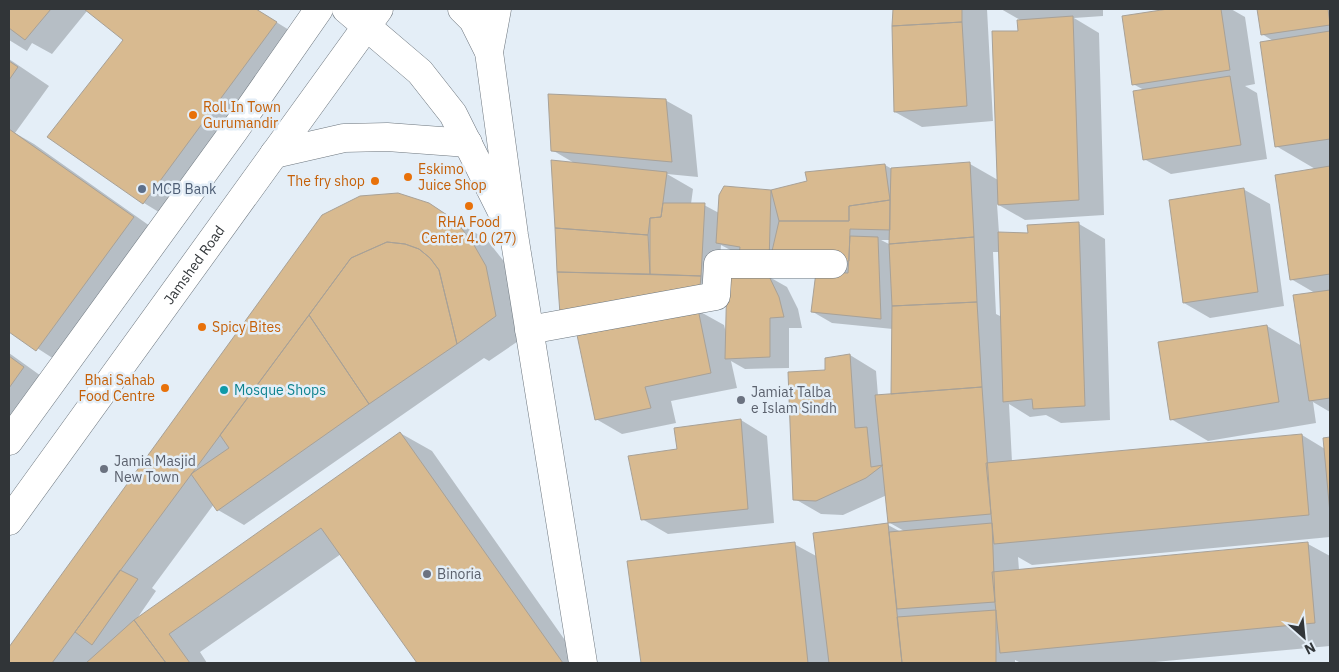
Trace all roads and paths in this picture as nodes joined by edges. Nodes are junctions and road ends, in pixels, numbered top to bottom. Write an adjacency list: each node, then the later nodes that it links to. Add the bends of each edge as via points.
1 (319, 9): 12 (main road)
2 (346, 9): 5 (main road)
3 (462, 9): 6 (main road, via 473,20)
4 (497, 9): 6 (main road)
5 (373, 17): 7 (main road, via 453,114); 8 (main road, Jamshed Road)
6 (489, 52): 9 (main road)
7 (468, 143): 8 (main road, via 387,137 344,138); 9 (main road)
8 (274, 154): 13 (main road, Jamshed Road)
9 (514, 235): 11 (main road)
10 (833, 264): 11 (main road, via 718,264 716,296)
11 (529, 330): 14 (main road)
12 (9, 441)
13 (9, 521)
14 (583, 663)

